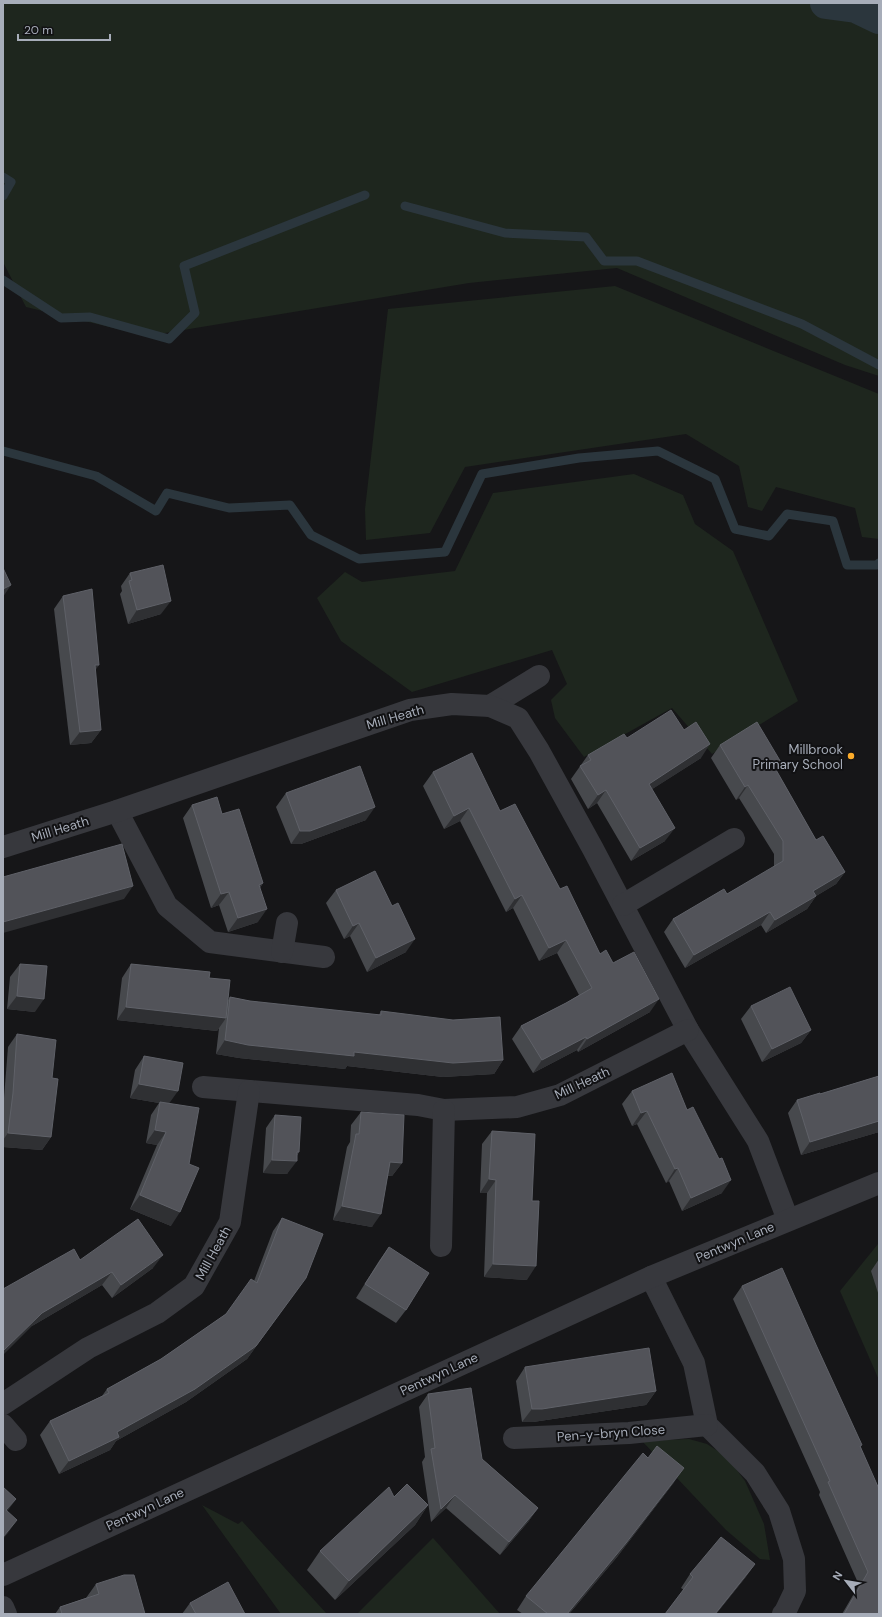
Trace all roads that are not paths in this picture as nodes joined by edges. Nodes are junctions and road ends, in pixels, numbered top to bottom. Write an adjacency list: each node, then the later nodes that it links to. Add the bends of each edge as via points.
1 (539, 676): 2 (street)
2 (490, 706): 3 (street, Mill Heath, via 452,704 410,710); 6 (street, Mill Heath, via 518,718 539,751)
3 (117, 811): 5 (street, Mill Heath); 8 (street, via 167,906 210,942)
4 (734, 839): 6 (street)
5 (3, 847)
6 (623, 905): 10 (street, Mill Heath)
7 (287, 923): 8 (street)
8 (282, 952): 9 (street)
9 (324, 957)
10 (688, 1030): 13 (street, Mill Heath, via 560,1095 517,1107); 15 (street, Mill Heath, via 758,1141)
11 (203, 1087): 12 (street, Mill Heath)
12 (249, 1091): 13 (street, Mill Heath, via 418,1105); 18 (street, Mill Heath, via 230,1222 194,1286 157,1314 88,1348)
13 (444, 1110): 16 (street)
14 (879, 1183): 15 (street, Pentwyn Lane)
15 (788, 1220): 17 (street, Pentwyn Lane)
16 (440, 1246)
17 (651, 1276): 19 (street, via 694,1363); 21 (street, Pentwyn Lane)
18 (3, 1404)
19 (707, 1425): 20 (street, Pen-y-bryn Close, via 629,1433); 24 (street, via 755,1473 779,1511 794,1559 795,1591 786,1612)
20 (514, 1438)
21 (3, 1575)
22 (3, 1607): 23 (street)
23 (6, 1614)
24 (782, 1614)

